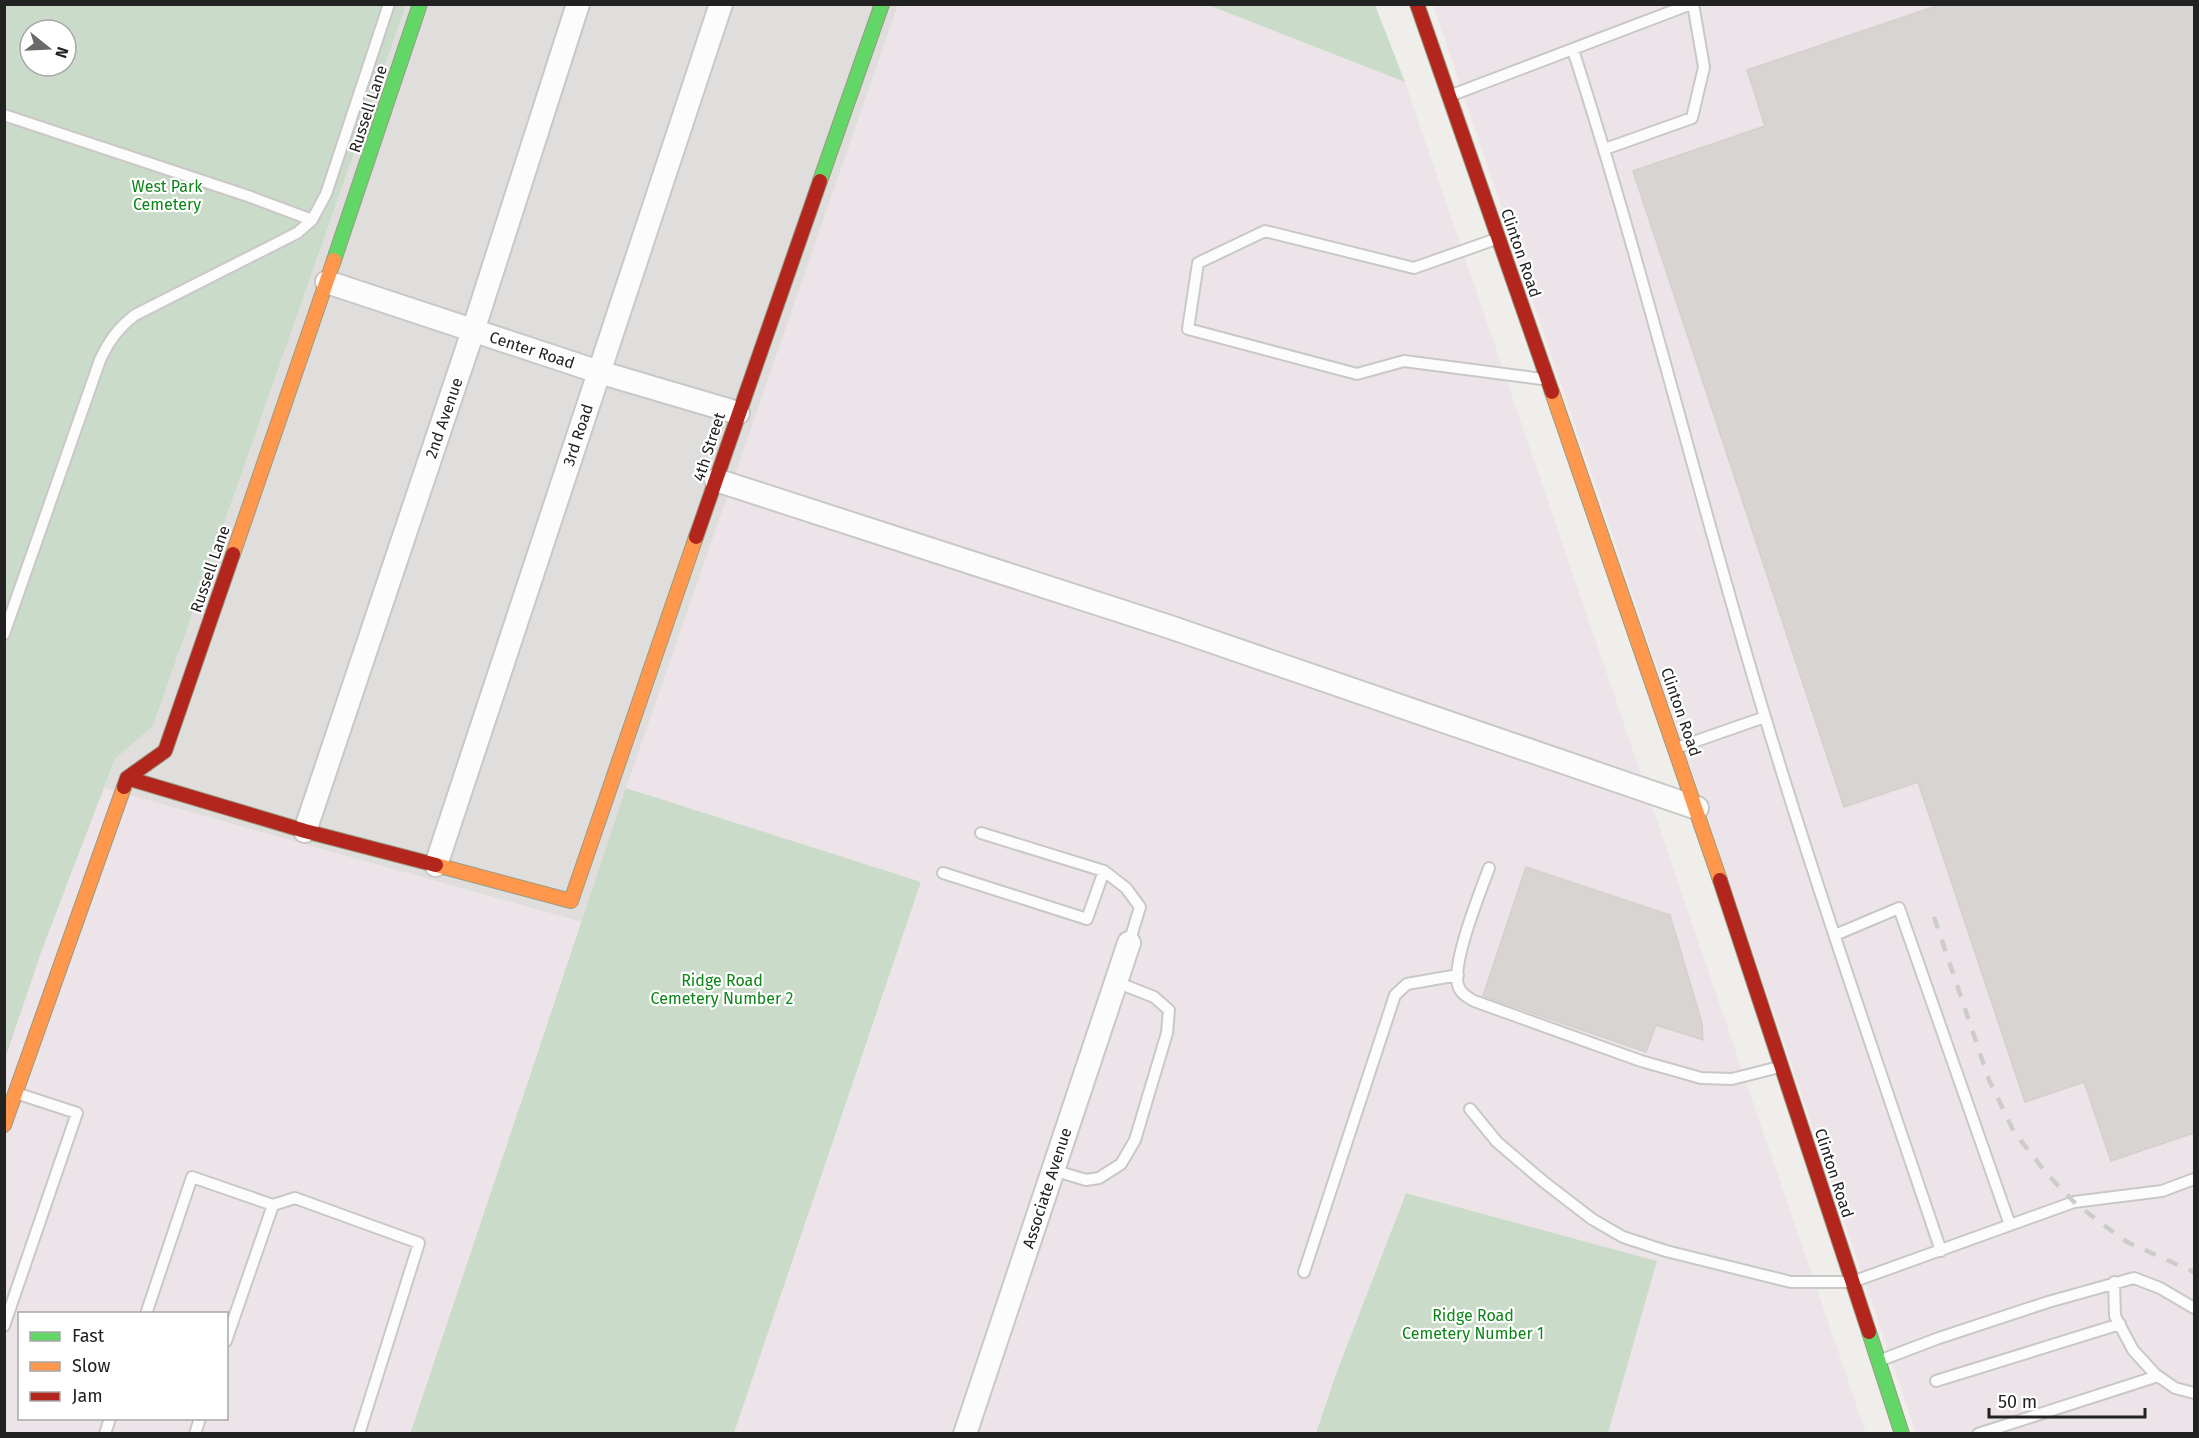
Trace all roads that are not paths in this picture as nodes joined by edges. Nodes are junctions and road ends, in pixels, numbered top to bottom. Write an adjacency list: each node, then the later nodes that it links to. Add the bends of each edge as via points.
1 (389, 4): 12 (lane, via 326,194)
2 (420, 4): 14 (street, Russell Lane)
3 (578, 4): 15 (street, 2nd Avenue)
4 (721, 4): 16 (street, 3rd Road)
5 (882, 4): 18 (street, 4th Street)
6 (1417, 4): 9 (street, Clinton Road)
7 (1692, 4): 8 (lane); 11 (lane, via 1704,68 1692,118)
8 (1573, 50): 9 (lane); 11 (lane)
9 (1449, 96): 13 (street, Clinton Road)
10 (4, 115): 12 (lane)
11 (1605, 149): 21 (lane)
12 (312, 219): 20 (lane, via 297,233 135,315 110,339)
13 (1499, 238): 17 (street, Clinton Road); 17 (lane, via 1414,268 1265,231 1198,263 1188,329 1357,374 1404,361)
14 (327, 282): 15 (street, Center Road); 23 (street, Russell Lane, via 165,751)
15 (473, 331): 16 (street, Center Road); 25 (street, 2nd Avenue)
16 (599, 372): 18 (street, Center Road); 27 (street, 3rd Road)
17 (1548, 379): 22 (street, Clinton Road)
18 (738, 413): 19 (street, 4th Street)
19 (716, 480): 24 (street, via 1178,630); 27 (street, 4th Street, via 571,901)
20 (4, 634)
21 (1765, 717): 22 (lane); 31 (lane)
22 (1676, 748): 24 (street, Clinton Road)
23 (127, 778): 25 (street); 36 (street)
24 (1697, 808): 35 (street, Clinton Road)
25 (305, 831): 27 (street)
26 (981, 833): 29 (lane)
27 (436, 865)
28 (1489, 868): 33 (lane, via 1462,949)
29 (1104, 871): 30 (lane, via 1087,919); 32 (lane, via 1126,888 1140,908)
30 (944, 873)
31 (1835, 935): 42 (lane, via 1899,908); 43 (lane)
32 (1129, 943): 34 (street, Associate Avenue)
33 (1458, 975): 35 (lane, via 1462,994 1474,1001 1671,1070 1701,1078 1732,1079); 44 (lane, via 1407,984 1395,995)
34 (1116, 982): 39 (street, Associate Avenue); 39 (lane, via 1154,997 1169,1010 1167,1033 1135,1140 1121,1164 1099,1178 1086,1179)
35 (1782, 1066): 45 (street, Clinton Road)
36 (16, 1093): 38 (street); 50 (lane, via 77,1113)
37 (1470, 1109): 45 (lane, via 1497,1142 1544,1182 1623,1237 1791,1282)
38 (4, 1125)
39 (1053, 1170): 57 (street, Associate Avenue)
40 (2194, 1179): 42 (lane, via 2162,1191 2074,1202)
41 (273, 1205): 48 (lane, via 192,1177); 51 (lane); 56 (lane, via 295,1198 420,1244)
42 (2010, 1225): 43 (lane)
43 (1941, 1251): 45 (lane)
44 (1304, 1272)
45 (1852, 1282): 52 (street, Clinton Road)
46 (2114, 1282): 47 (lane, via 2134,1278); 49 (lane, via 2115,1316); 52 (lane)
47 (2194, 1308)
48 (147, 1312)
49 (2120, 1324): 53 (lane, via 2133,1350); 54 (lane)
50 (4, 1326)
51 (228, 1335)
52 (1878, 1361): 58 (street, Clinton Road)
53 (2158, 1376): 55 (lane, via 2175,1388); 59 (lane)
54 (1936, 1382)
55 (2194, 1393)
56 (359, 1434)
57 (965, 1434)
58 (1902, 1434)
59 (1978, 1434)

